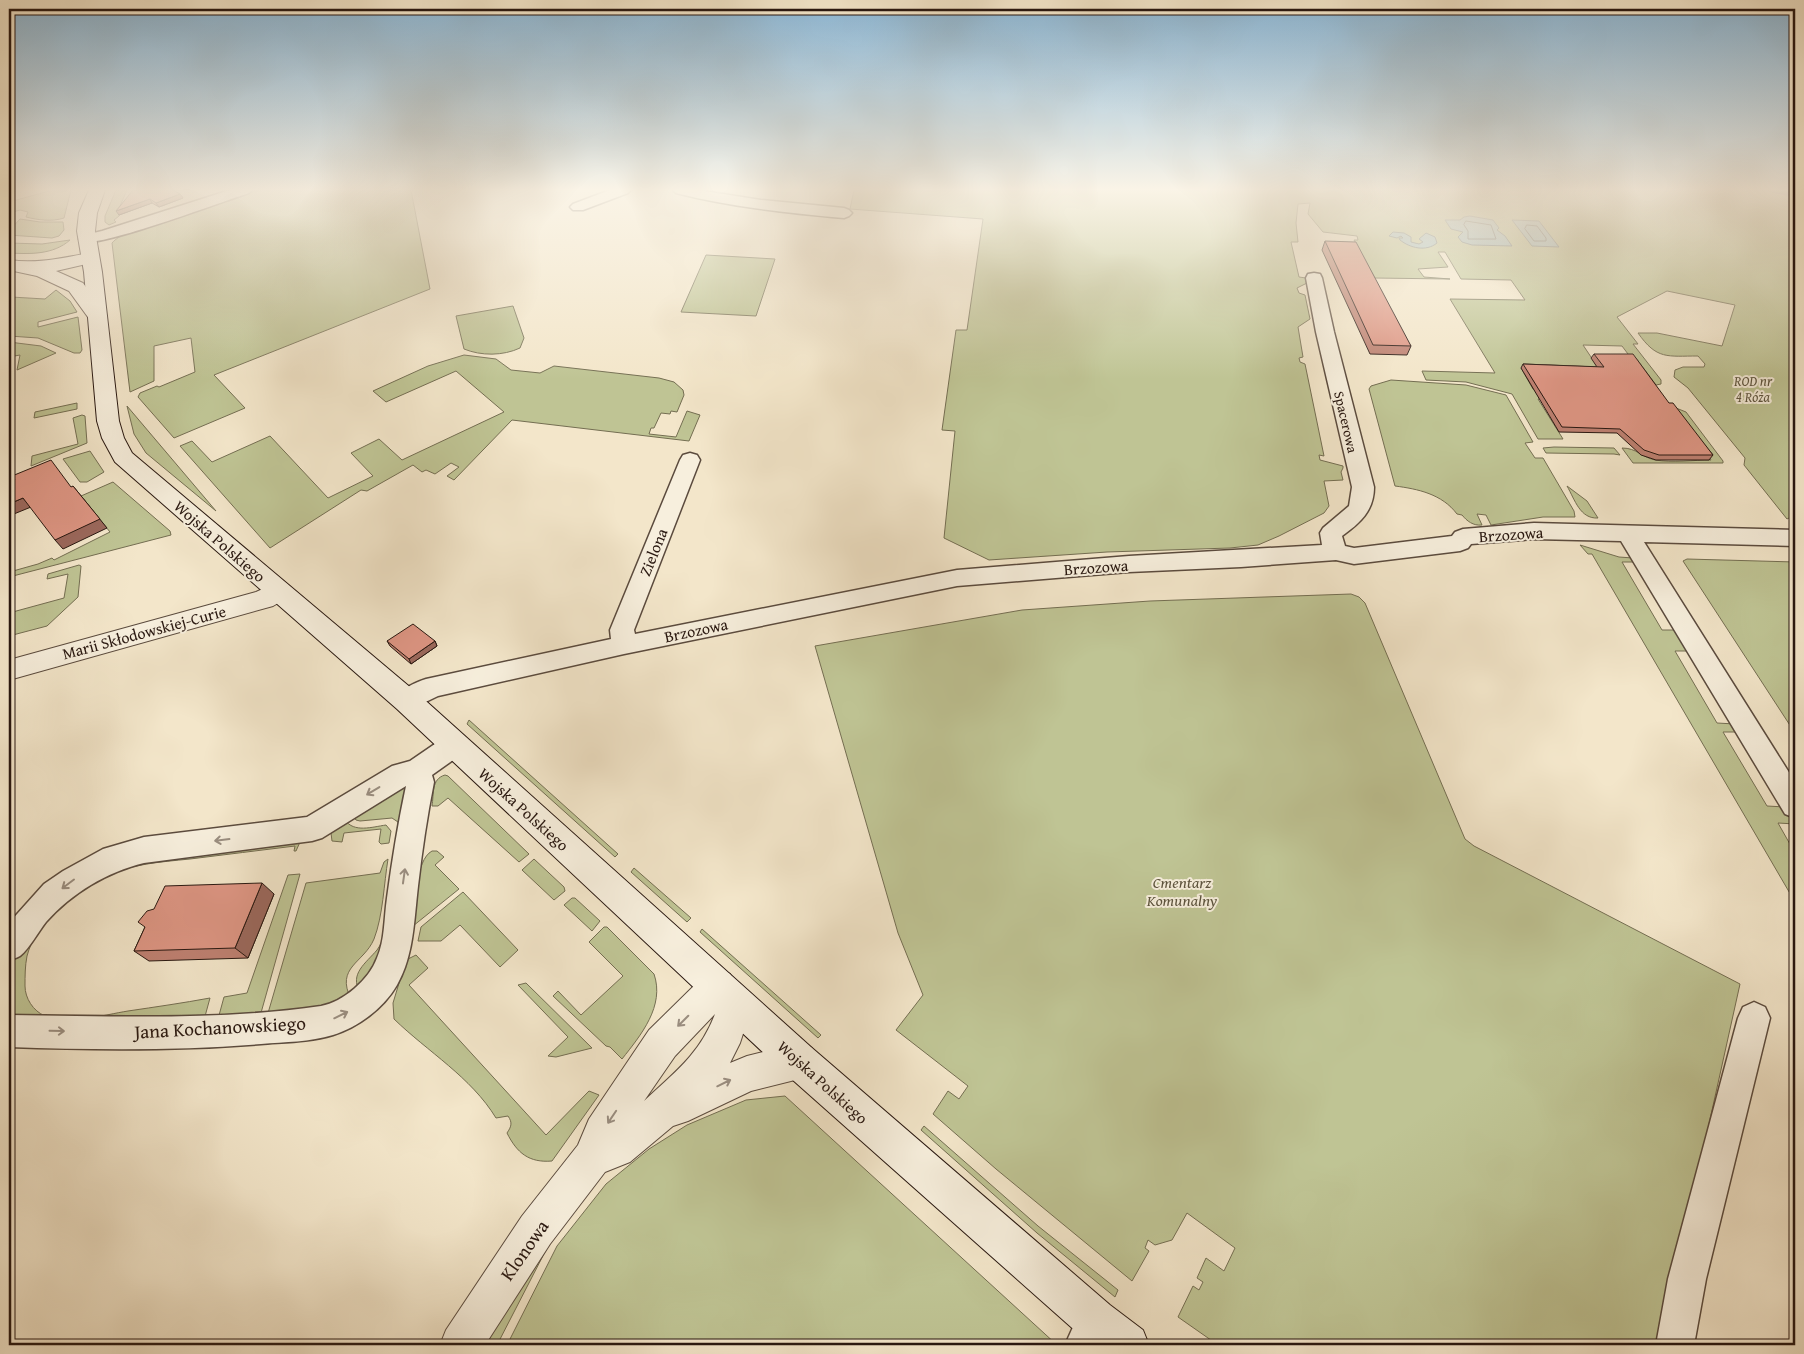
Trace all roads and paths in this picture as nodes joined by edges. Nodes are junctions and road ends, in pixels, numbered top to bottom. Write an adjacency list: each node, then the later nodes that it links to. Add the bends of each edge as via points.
1 (53, 253): 4 (main road)
2 (88, 253): 3 (main road, Wojska Polskiego)
3 (89, 258): 4 (main road, via 58,265); 6 (main road, Wojska Polskiego)
4 (14, 262): 6 (main road, via 54,275 76,287)
5 (1314, 278): 10 (street, Spacerowa, via 1364,499 1360,509 1331,533)
6 (97, 316): 11 (main road, Wojska Polskiego, via 108,421 117,447 139,472)
7 (690, 460): 12 (street, Zielona, via 622,630)
8 (1628, 534): 9 (street, Brzozowa); 10 (street, Brzozowa, via 1534,531 1463,537 1460,543 1354,556); 17 (street)
9 (1795, 538)
10 (1336, 552): 12 (street, Brzozowa, via 957,578)
11 (278, 591): 13 (main road, Marii Skłodowskiej-Curie, via 264,599); 14 (main road, Wojska Polskiego)
12 (624, 645): 14 (street, Brzozowa, via 426,689)
13 (9, 670)
14 (407, 701): 15 (main road, Wojska Polskiego)
15 (454, 745): 16 (street); 19 (main road, Wojska Polskiego)
16 (417, 771): 18 (street, one-way to 18, via 402,774 312,828 144,850 113,858 54,894); 21 (street, Jana Kochanowskiego, one-way to 16, via 259,1029 316,1023 340,1016 360,1003 388,970 396,949 408,847 420,782)
17 (1795, 806)
18 (9, 946)
19 (727, 995): 22 (main road, Wojska Polskiego); 23 (main road, via 722,1043 709,1064); 24 (main road, Klonowa, one-way to 24, via 662,1043 602,1132)
20 (1754, 1018): 28 (street, via 1692,1260)
21 (9, 1031)
22 (799, 1061): 23 (main road, one-way to 22, via 747,1074); 25 (main road, Wojska Polskiego)
23 (650, 1122): 24 (main road, via 616,1149)
24 (592, 1158): 26 (main road, Klonowa, via 536,1230)
25 (1089, 1332): 27 (main road, Wojska Polskiego)
26 (461, 1345)
27 (1128, 1345)
28 (1675, 1345)

